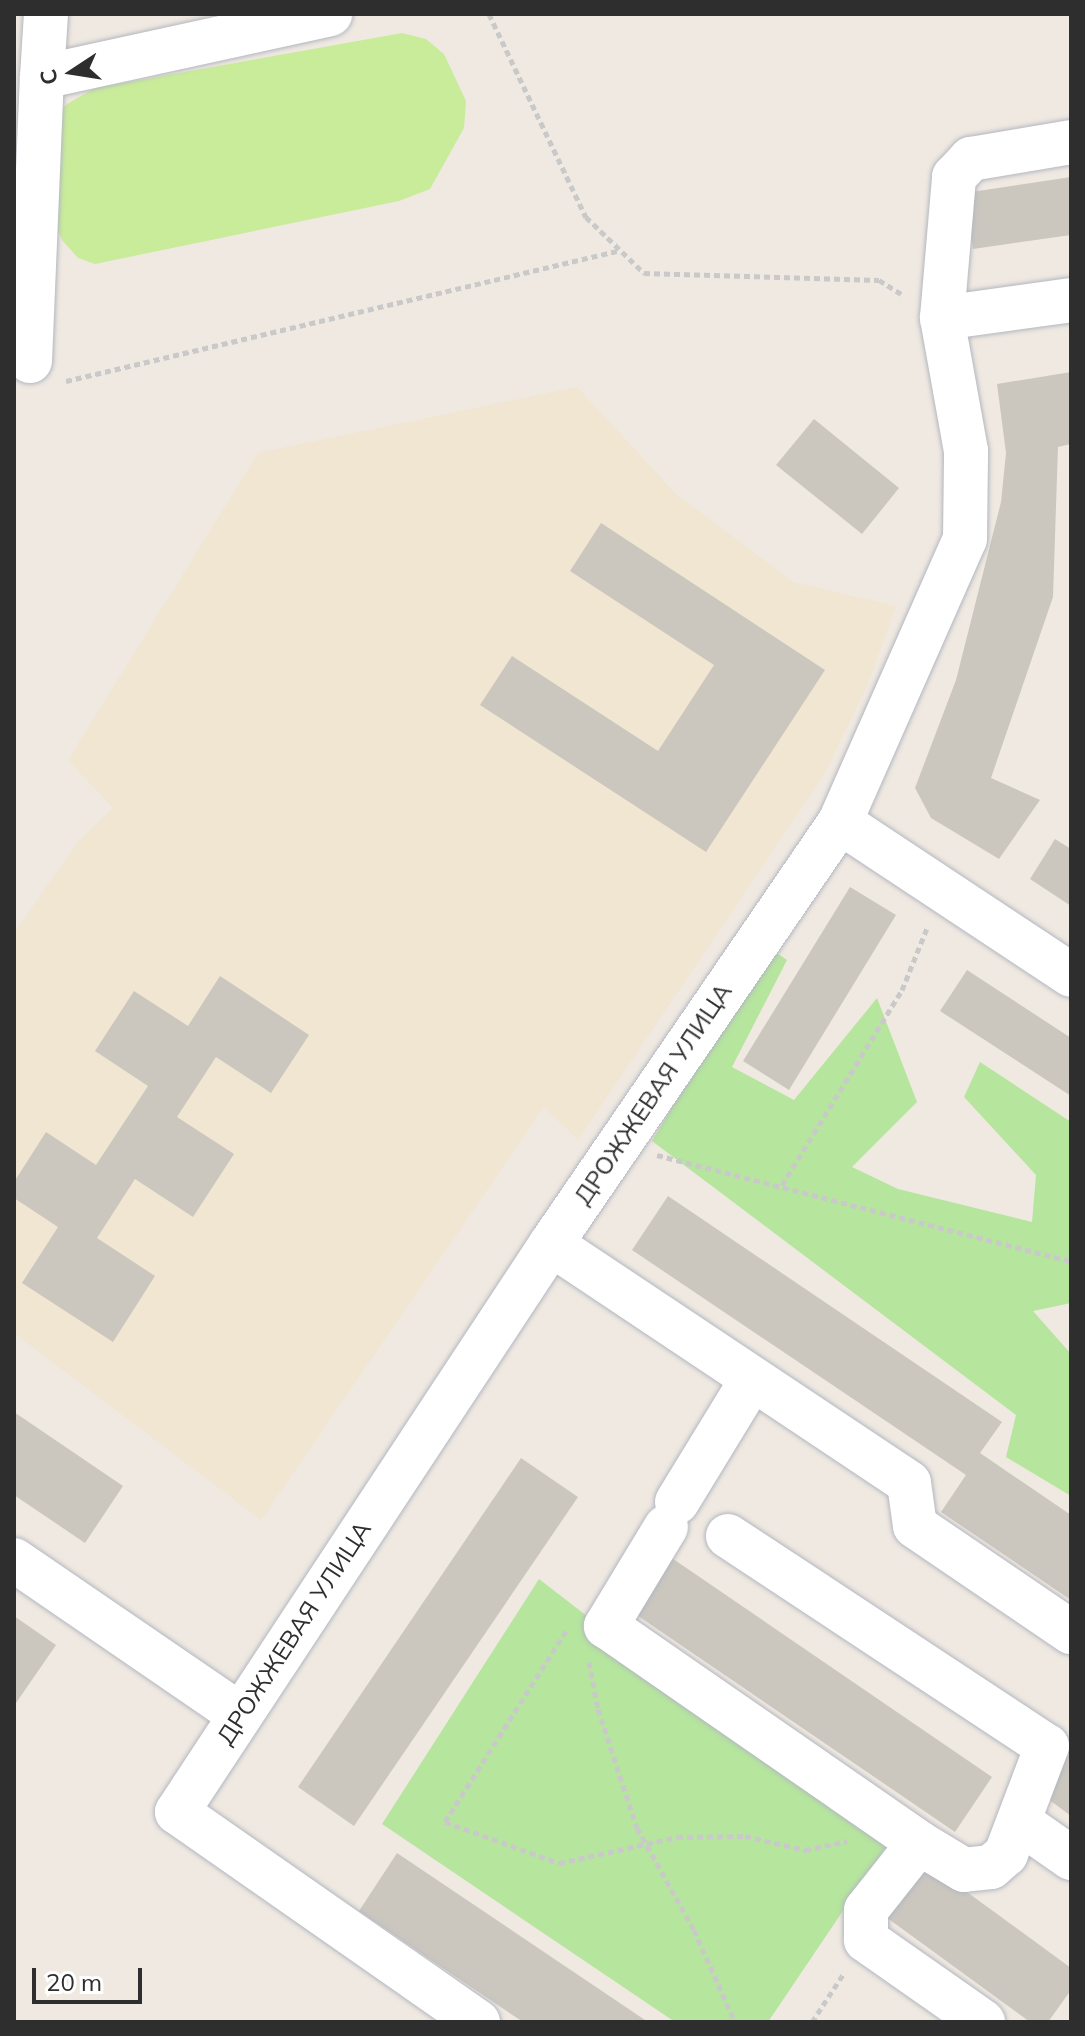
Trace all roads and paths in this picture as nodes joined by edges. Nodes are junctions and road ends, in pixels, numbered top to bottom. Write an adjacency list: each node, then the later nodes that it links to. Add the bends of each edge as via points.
1 (46, 14): 4 (street)
2 (330, 14): 4 (street)
3 (489, 14): 6 (path, via 586,217)
4 (42, 77): 9 (street)
5 (1071, 142): 8 (street, ДРОЖЖЕВАЯ УЛИЦА, via 971,159 954,177)
6 (621, 250): 8 (path, via 644,273 879,280); 9 (path)
7 (1071, 300): 8 (street)
8 (942, 318): 10 (street, ДРОЖЖЕВАЯ УЛИЦА, via 966,451 965,539)
9 (46, 371)
10 (840, 822): 11 (street); 13 (street, ДРОЖЖЕВАЯ УЛИЦА)
11 (943, 890): 12 (street); 14 (path, via 902,990)
12 (1071, 975)
13 (618, 1146): 14 (path); 15 (street, ДРОЖЖЕВАЯ УЛИЦА)
14 (782, 1185): 16 (path)
15 (551, 1244): 17 (street); 22 (street, ДРОЖЖЕВАЯ УЛИЦА)
16 (1071, 1261)
17 (752, 1379): 20 (street, via 909,1483 915,1526); 27 (street, via 606,1626)
18 (728, 1536): 24 (street, via 1047,1746 1026,1794)
19 (14, 1560): 22 (street)
20 (1071, 1632)
21 (587, 1652): 26 (path, via 598,1709)
22 (240, 1715): 30 (street, ДРОЖЖЕВАЯ УЛИЦА, via 177,1812)
23 (445, 1822): 26 (path, via 559,1863)
24 (1021, 1823): 27 (street, via 1006,1854 991,1867 964,1870); 28 (street)
25 (859, 1839): 26 (path, via 805,1850 745,1836)
26 (645, 1842): 31 (path, via 694,1930)
27 (919, 1843): 29 (street, via 866,1910)
28 (1071, 1858)
29 (866, 1940): 32 (path); 33 (street)
30 (478, 2022)
31 (735, 2022)
32 (812, 2022)
33 (983, 2022)

